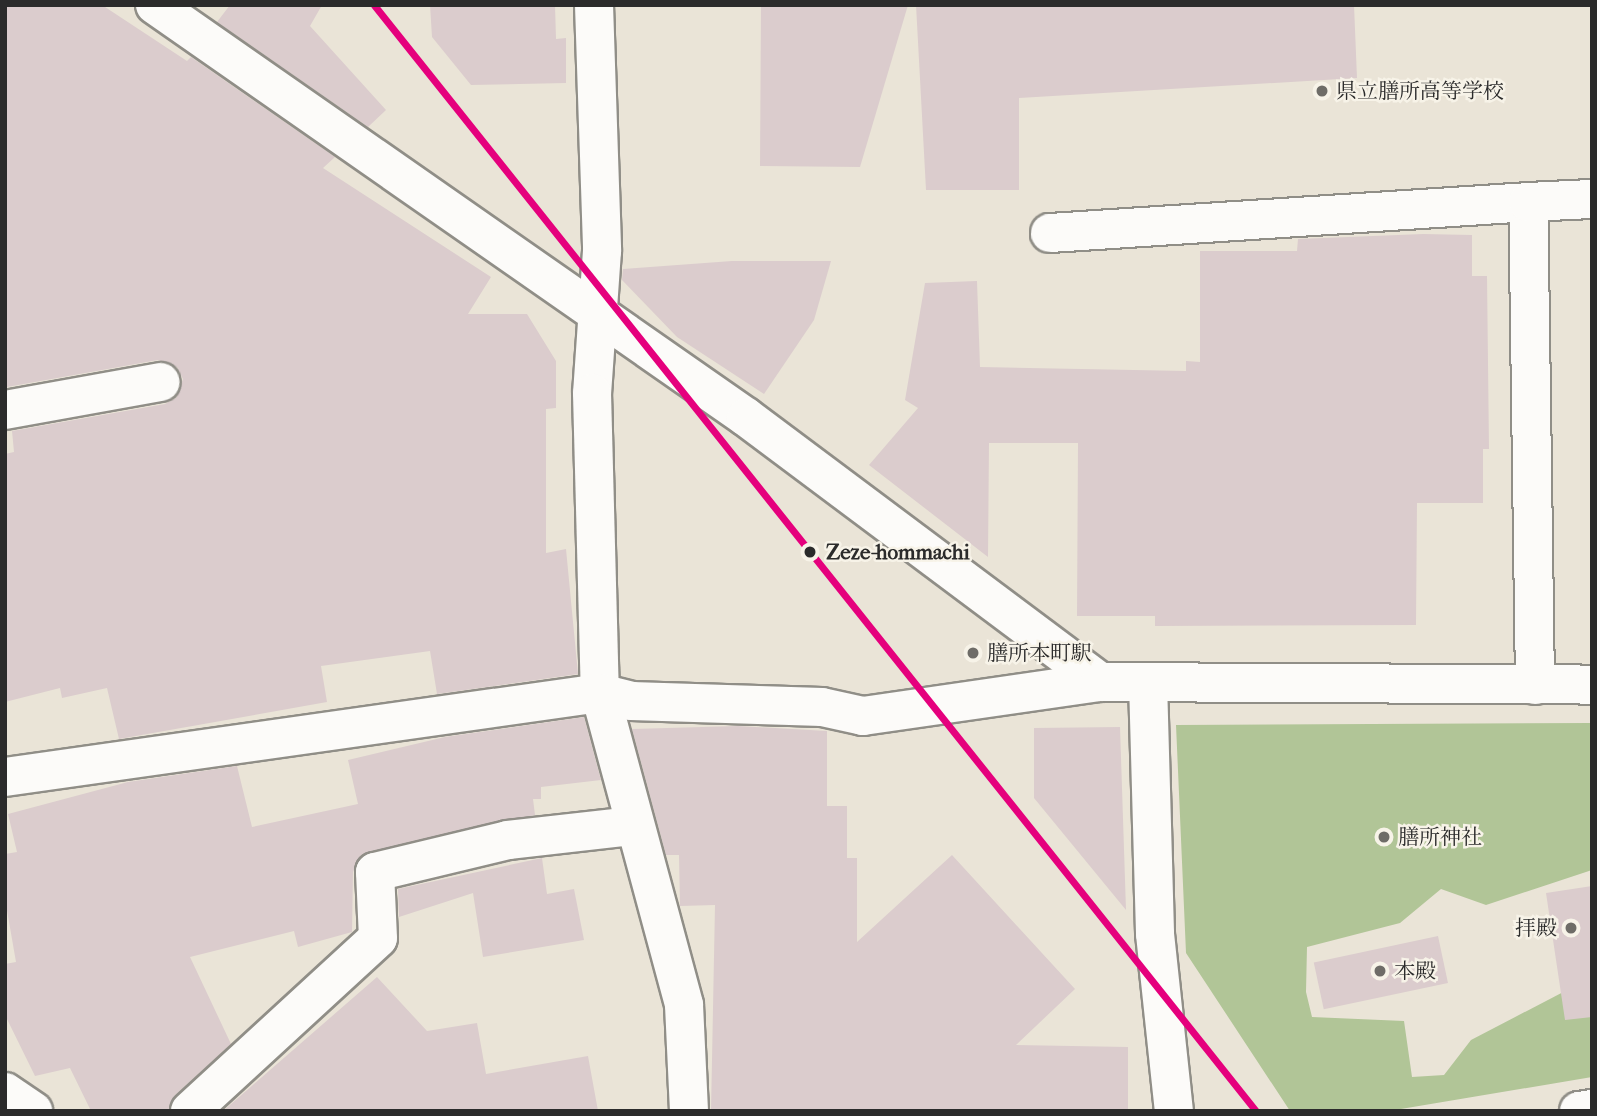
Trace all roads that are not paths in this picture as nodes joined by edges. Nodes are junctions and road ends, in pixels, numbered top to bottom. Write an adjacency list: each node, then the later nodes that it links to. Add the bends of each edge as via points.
1 (155, 5): 6 (street)
2 (594, 5): 6 (street)
3 (1592, 199): 4 (street)
4 (1528, 202): 5 (street); 11 (street)
5 (1050, 233)
6 (598, 312): 9 (street); 13 (street, via 592,393)
7 (161, 382): 8 (street)
8 (5, 410)
9 (1100, 682): 10 (street); 13 (street, via 863,716 822,707 631,701)
10 (1148, 682): 11 (street); 21 (street, via 1155,934)
11 (1535, 685): 12 (street)
12 (1592, 685)
13 (600, 693): 14 (street); 15 (street)
14 (5, 777)
15 (633, 826): 19 (street, via 508,840 375,872 378,938); 20 (street, via 684,1005)
16 (5, 1092): 18 (street)
17 (1592, 1109): 22 (street)
18 (33, 1111)
19 (190, 1111)
20 (689, 1111)
21 (1174, 1111)
22 (1579, 1111)

